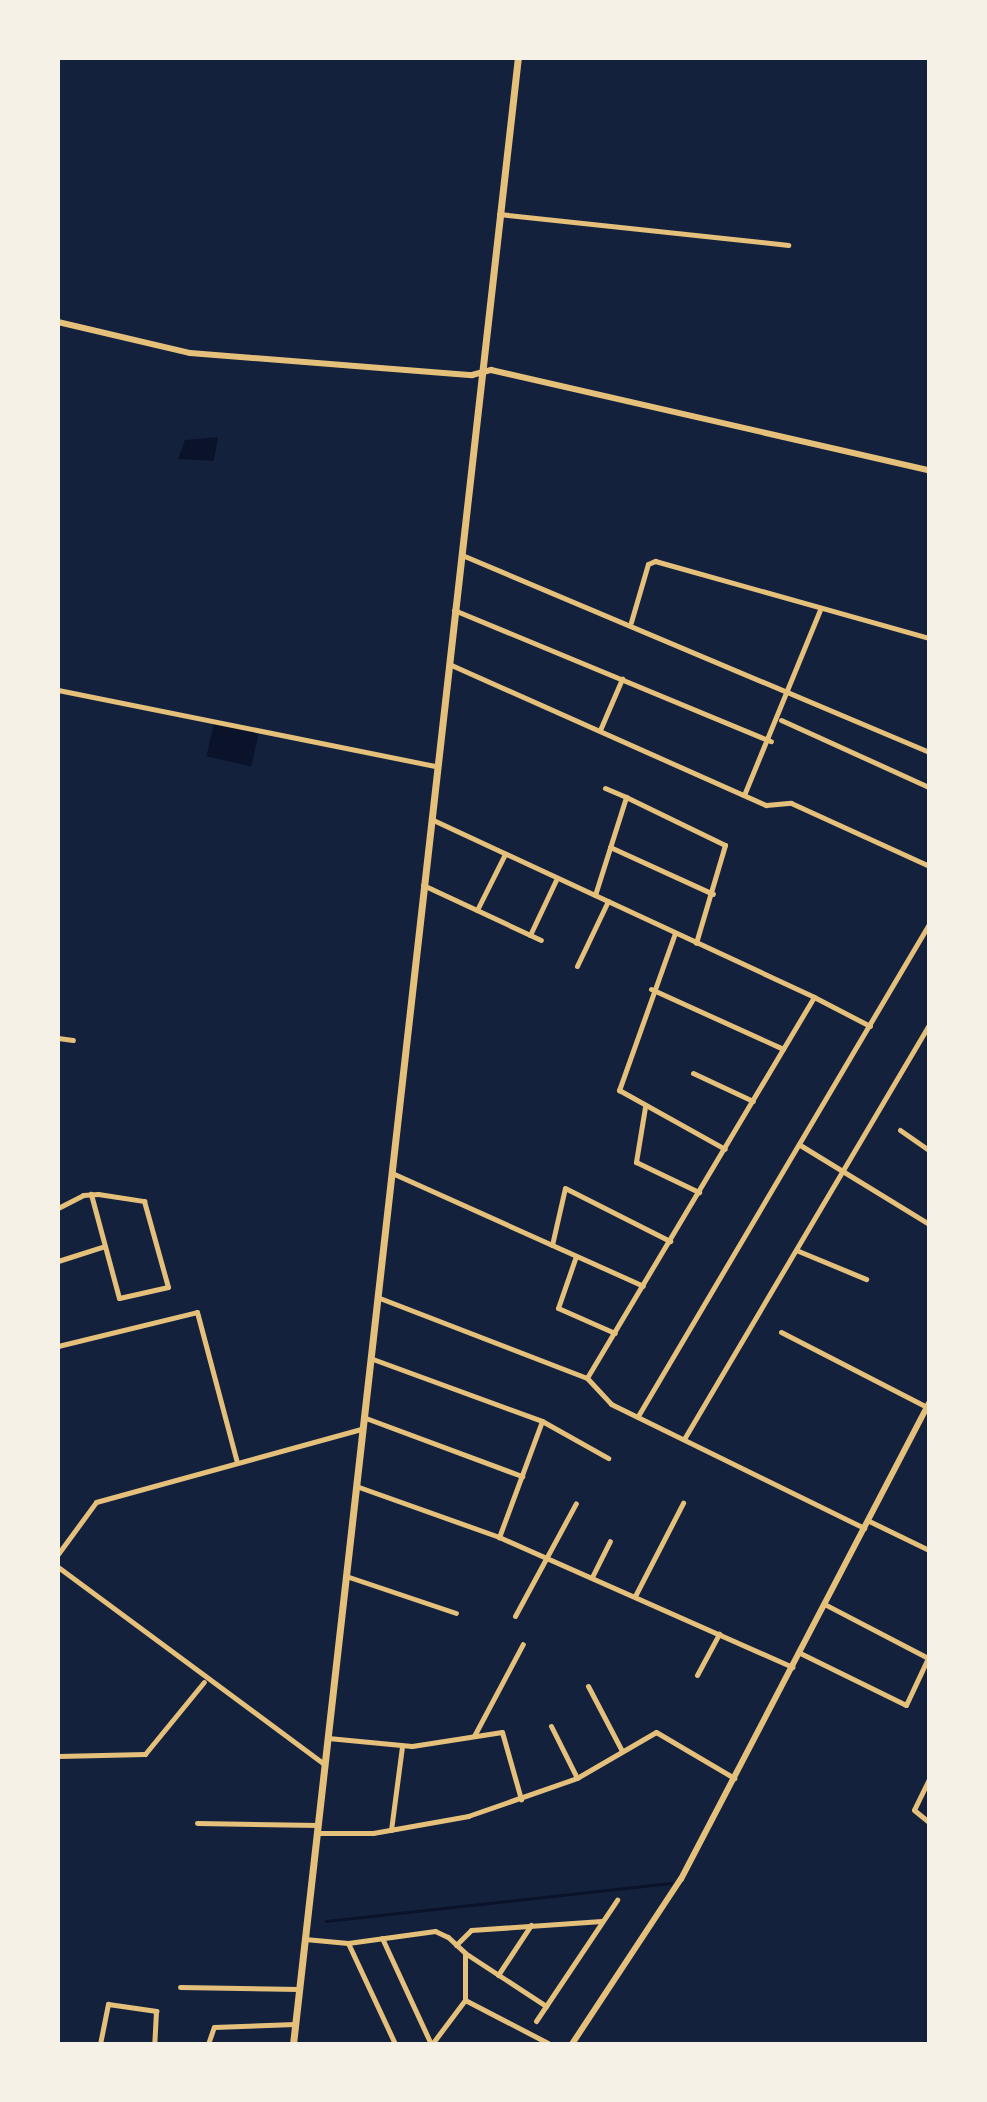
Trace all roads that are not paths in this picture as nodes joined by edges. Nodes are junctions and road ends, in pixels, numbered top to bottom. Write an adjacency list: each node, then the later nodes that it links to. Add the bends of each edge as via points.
1 (518, 58): 2 (main road)
2 (499, 214): 3 (street); 5 (main road)
3 (788, 245)
4 (58, 322): 5 (street, via 190,353)
5 (481, 371): 6 (street); 7 (main road)
6 (929, 470)
7 (461, 554): 8 (main road); 10 (street)
8 (454, 610): 12 (main road); 13 (street)
9 (820, 610): 10 (street, via 650,561); 11 (street); 15 (street)
10 (631, 622): 15 (street)
11 (929, 638)
12 (448, 664): 17 (street); 20 (main road)
13 (622, 679): 17 (street); 18 (street)
14 (58, 690): 20 (street)
15 (792, 691): 16 (street); 19 (street)
16 (781, 720): 18 (street); 21 (street)
17 (600, 730): 23 (street)
18 (771, 741): 23 (street)
19 (929, 752)
20 (436, 766): 25 (main road)
21 (929, 787)
22 (605, 788): 24 (street)
23 (744, 795): 28 (street, via 766,805 791,803)
24 (626, 797): 26 (street); 31 (street, via 725,845)
25 (431, 819): 27 (street); 30 (main road)
26 (610, 847): 31 (street); 32 (street)
27 (505, 854): 29 (street); 34 (street)
28 (929, 866)
29 (557, 878): 32 (street); 37 (street)
30 (423, 885): 34 (street); 57 (main road)
31 (713, 894): 39 (street)
32 (595, 895): 33 (street)
33 (608, 901): 36 (street); 40 (street)
34 (477, 910): 37 (street)
35 (929, 924): 44 (street)
36 (675, 933): 39 (street); 41 (street)
37 (529, 935): 38 (street)
38 (541, 940)
39 (696, 943): 42 (street)
40 (577, 966)
41 (651, 989): 47 (street); 50 (street, via 619,1090)
42 (814, 997): 44 (street); 47 (street)
43 (929, 1025): 56 (street)
44 (870, 1026): 53 (street)
45 (58, 1038): 46 (street)
46 (73, 1040)
47 (783, 1049): 49 (street)
48 (693, 1073): 49 (street)
49 (753, 1101): 55 (street)
50 (645, 1107): 55 (street); 58 (street, via 633,1158)
51 (900, 1130): 54 (street)
52 (929, 1138): 54 (street)
53 (800, 1145): 56 (street); 77 (street)
54 (926, 1148)
55 (725, 1149): 58 (street)
56 (843, 1170): 61 (street); 65 (street)
57 (391, 1172): 63 (street); 70 (main road)
58 (699, 1192): 62 (street)
59 (91, 1194): 60 (street); 64 (street); 64 (street, via 148,1205 168,1287 119,1298)
60 (58, 1208)
61 (929, 1224)
62 (670, 1241): 63 (street, via 565,1188); 69 (street)
63 (552, 1245): 66 (street)
64 (105, 1246): 67 (street)
65 (796, 1250): 68 (street); 81 (street)
66 (576, 1256): 69 (street); 72 (street, via 558,1308)
67 (58, 1261)
68 (866, 1279)
69 (643, 1286): 72 (street)
70 (376, 1297): 74 (main road); 75 (street)
71 (781, 1332): 76 (street)
72 (615, 1333): 75 (street)
73 (58, 1346): 83 (street, via 197,1312)
74 (370, 1358): 78 (main road); 79 (street)
75 (587, 1378): 77 (street, via 608,1402)
76 (928, 1405): 88 (street)
77 (638, 1416): 81 (street)
78 (363, 1417): 80 (main road); 84 (street)
79 (542, 1421): 82 (street); 84 (street)
80 (361, 1429): 83 (street); 85 (main road)
81 (684, 1439): 89 (street)
82 (608, 1458)
83 (237, 1462): 93 (street, via 96,1502)
84 (522, 1476): 90 (street)
85 (355, 1485): 90 (street); 96 (main road)
86 (576, 1503): 94 (street)
87 (683, 1503): 98 (street)
88 (869, 1521): 89 (street); 92 (street)
89 (865, 1528): 99 (street)
90 (499, 1537): 94 (street)
91 (610, 1541): 97 (street)
92 (929, 1550)
93 (58, 1554)
94 (548, 1558): 97 (street); 101 (street)
95 (58, 1567): 107 (street)
96 (346, 1576): 100 (street); 111 (main road)
97 (592, 1577): 98 (street)
98 (635, 1596): 102 (street)
99 (826, 1605): 104 (street); 104 (street, via 928,1658 906,1705)
100 (456, 1613)
101 (515, 1616)
102 (719, 1634): 105 (street); 106 (street)
103 (523, 1644): 110 (street)
104 (800, 1653): 105 (street)
105 (793, 1667): 117 (street)
106 (697, 1675)
107 (204, 1682): 114 (street, via 145,1754); 115 (street)
108 (588, 1686): 113 (street)
109 (551, 1726): 116 (street)
110 (474, 1737): 112 (street); 120 (street, via 502,1732)
111 (328, 1738): 112 (street); 115 (main road)
112 (402, 1746): 124 (street)
113 (622, 1751): 116 (street); 117 (street, via 661,1732)
114 (58, 1756)
115 (324, 1764): 123 (main road)
116 (577, 1778): 120 (street)
117 (735, 1778): 147 (street, via 681,1879)
118 (929, 1779): 119 (street)
119 (927, 1788): 121 (street, via 914,1810)
120 (521, 1799): 124 (street)
121 (929, 1822)
122 (197, 1823): 123 (street)
123 (318, 1829): 124 (street); 129 (main road)
124 (391, 1830)
125 (617, 1900): 126 (street)
126 (602, 1921): 127 (street); 137 (street)
127 (531, 1924): 131 (street, via 471,1930); 133 (street)
128 (382, 1938): 130 (street); 131 (street, via 435,1931); 145 (street)
129 (305, 1939): 130 (street); 135 (main road)
130 (348, 1943): 144 (street)
131 (456, 1945): 132 (street)
132 (465, 1953): 133 (street); 136 (street)
133 (498, 1975): 137 (street)
134 (180, 1987): 135 (street)
135 (299, 1989): 139 (main road)
136 (465, 2000): 145 (street); 146 (street)
137 (546, 2006): 138 (street)
138 (536, 2021)
139 (295, 2024): 142 (street, via 214,2027); 143 (main road)
140 (100, 2044): 141 (street, via 108,2004 156,2011)
141 (154, 2044)
142 (208, 2044)
143 (293, 2044)
144 (395, 2044)
145 (432, 2044)
146 (550, 2044)
147 (572, 2044)

